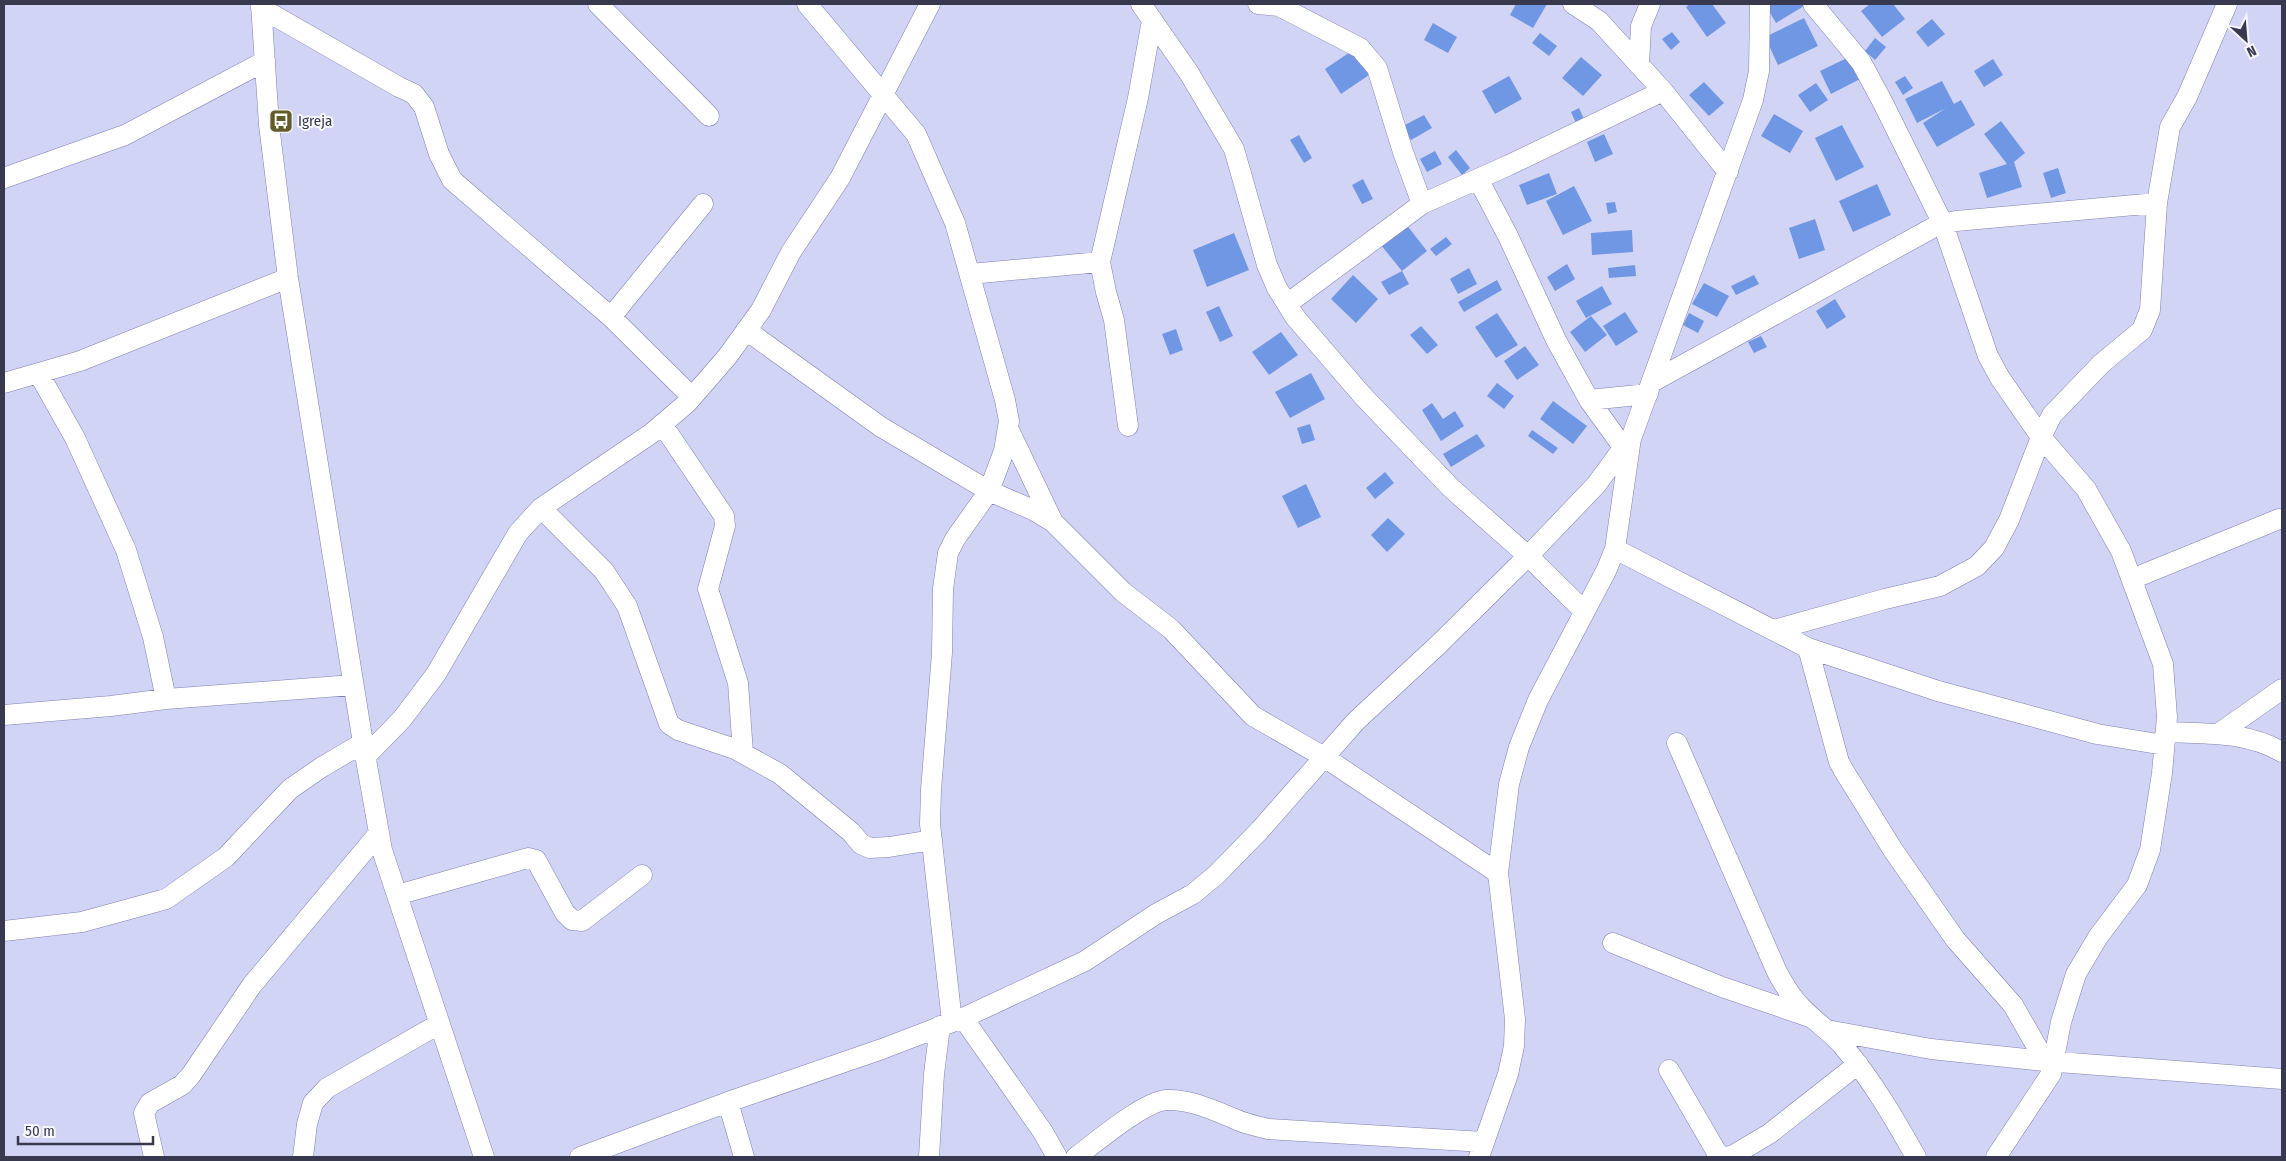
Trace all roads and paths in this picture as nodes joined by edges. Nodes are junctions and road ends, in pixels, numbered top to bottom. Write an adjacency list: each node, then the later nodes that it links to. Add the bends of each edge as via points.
1 (598, 4): 17 (street)
2 (806, 4): 16 (street)
3 (930, 4): 16 (street)
4 (1258, 4): 10 (street)
5 (1573, 4): 14 (street, via 1599,22)
6 (1650, 4): 14 (street, via 1641,26)
7 (1760, 4): 18 (street, via 1759,71 1754,100)
8 (1814, 4): 24 (street, via 1861,62)
9 (2227, 4): 21 (street, via 2170,127)
10 (1282, 5): 23 (street, via 1360,48 1374,63)
11 (261, 6): 13 (street); 29 (street, via 414,94 424,107 439,154 452,180)
12 (1146, 12): 25 (street, via 1138,98); 28 (street, via 1189,74 1234,149 1267,265)
13 (265, 61): 19 (street, via 125,135); 27 (street, via 269,125)
14 (1639, 65): 15 (street)
15 (1663, 91): 18 (street); 20 (street)
16 (883, 97): 26 (street, via 916,134 954,223); 30 (street, via 840,178 791,252)
17 (709, 116)
18 (1728, 172): 33 (street)
19 (4, 178)
20 (1478, 179): 23 (street); 35 (street, via 1556,340)
21 (2157, 203): 24 (street); 39 (street, via 2150,310 2145,327 2101,364 2066,400 2052,415)
22 (703, 204): 29 (street)
23 (1422, 204): 28 (street)
24 (1943, 224): 33 (street, via 1917,235); 39 (street, via 1988,356)
25 (1100, 262): 26 (street); 37 (street, via 1114,320)
26 (970, 274): 38 (street, via 1005,400)
27 (288, 278): 31 (street, via 80,362); 51 (street)
28 (1287, 304): 46 (street, via 1362,395 1444,480)
29 (611, 317): 34 (street)
30 (746, 330): 34 (street); 41 (street, via 880,427)
31 (39, 374): 32 (street); 53 (street, via 75,438 126,550 153,637)
32 (4, 383)
33 (1650, 388): 35 (street); 40 (street)
34 (692, 397): 36 (street)
35 (1589, 400): 40 (street)
36 (662, 424): 42 (street); 60 (street, via 724,516 725,526 708,589 738,683)
37 (1128, 426)
38 (1009, 430): 41 (street); 44 (street)
39 (2041, 437): 47 (street, via 2095,501); 49 (street, via 2009,520 1994,548 1977,566 1940,586)
40 (1627, 442): 45 (street); 46 (street, via 1596,485)
41 (989, 491): 44 (street); 63 (street, via 948,553 931,790)
42 (541, 508): 58 (street, via 518,533 436,674 402,719); 60 (street, via 604,571 628,606 669,724)
43 (2279, 519): 47 (street)
44 (1053, 522): 61 (street, via 1123,592 1171,629 1253,716)
45 (1615, 549): 48 (street); 49 (street)
46 (1528, 556): 48 (street); 61 (street, via 1356,721)
47 (2132, 579): 56 (street, via 2163,664 2167,717)
48 (1584, 611): 64 (street, via 1538,700 1519,747 1508,784)
49 (1774, 630): 50 (street)
50 (1808, 648): 56 (street, via 1948,693 2097,734); 72 (street, via 1844,771 1893,850 1955,939 2013,1005)
51 (353, 685): 53 (street); 58 (street)
52 (2282, 690): 55 (street)
53 (166, 698): 54 (street)
54 (4, 715)
55 (2218, 734): 56 (street); 59 (street, via 2263,742)
56 (2165, 739): 72 (street, via 2155,822 2138,885 2098,937 2076,974)
57 (1677, 743): 71 (street, via 1777,972 1791,995)
58 (364, 750): 62 (street); 67 (street, via 290,789 226,857 166,899 82,922)
59 (2282, 752)
60 (743, 753): 63 (street, via 780,774 851,832 861,844 870,848)
61 (1324, 757): 64 (street); 69 (street, via 1247,843 1193,894 1156,914 1085,961)
62 (379, 832): 66 (street); 78 (street, via 252,985 191,1075 182,1085 150,1102 144,1113)
63 (932, 840): 69 (street)
64 (1498, 872): 77 (street, via 1515,1019 1514,1046 1503,1090)
65 (642, 875): 66 (street, via 582,920 572,920 565,913 536,860 528,858)
66 (397, 895): 70 (street)
67 (4, 931)
68 (1613, 943): 71 (street)
69 (952, 1022): 76 (street, via 882,1050); 83 (street, via 934,1074); 84 (street, via 1042,1132)
70 (440, 1024): 79 (street, via 327,1088 313,1103); 80 (street)
71 (1820, 1024): 72 (street, via 1932,1049); 73 (street)
72 (2049, 1061): 75 (street); 87 (street, via 2051,1074)
73 (1858, 1064): 74 (street, via 1769,1134 1730,1157 1721,1156 1716,1151); 86 (street)
74 (1669, 1070)
75 (2282, 1079)
76 (728, 1102): 81 (street); 82 (street)
77 (1481, 1149): 85 (street, via 1268,1129 1235,1120 1216,1110 1165,1100 1148,1105)
78 (154, 1157)
79 (303, 1157)
80 (484, 1157)
81 (580, 1157)
82 (744, 1157)
83 (929, 1157)
84 (1057, 1157)
85 (1076, 1157)
86 (1916, 1157)
87 (1996, 1157)

